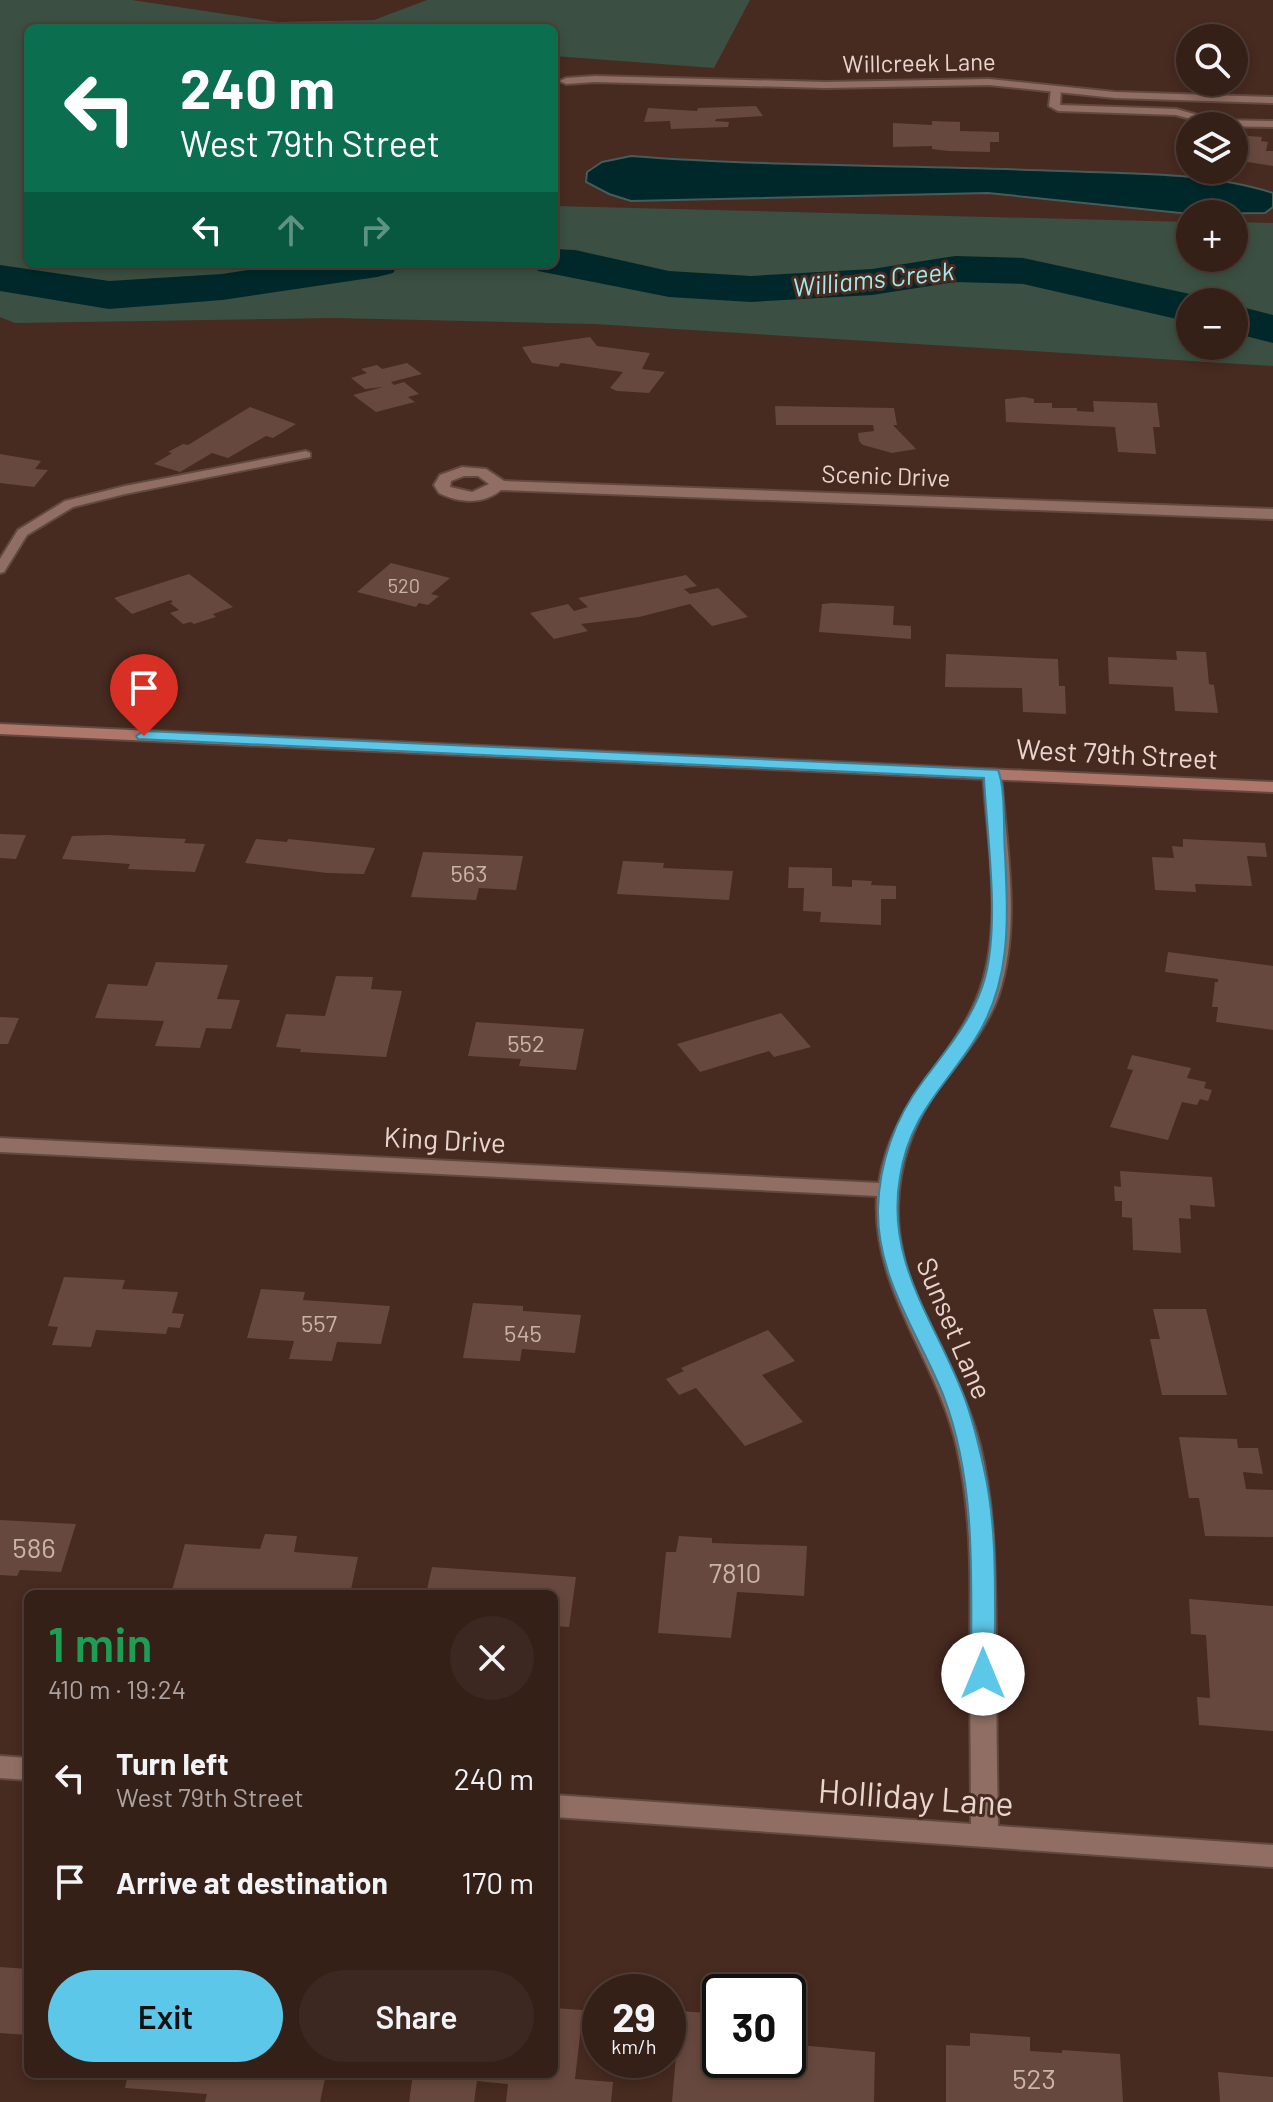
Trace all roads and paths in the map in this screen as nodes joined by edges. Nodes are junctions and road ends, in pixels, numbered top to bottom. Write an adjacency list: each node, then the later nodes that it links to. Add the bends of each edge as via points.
1 (566, 81): 2 (street, Willcreek Lane, via 960,81)
2 (1056, 89): 3 (street, Willcreek Lane); 5 (lane, via 1058,108)
3 (1176, 97): 4 (street, Willcreek Lane); 5 (lane)
4 (1273, 100)
5 (1176, 112)
6 (1248, 124): 7 (lane)
7 (1273, 124)
8 (306, 455): 11 (lane, via 69,504 22,533)
9 (497, 485): 10 (street, Scenic Drive)
10 (1273, 514)
11 (0, 569)
12 (0, 729): 13 (main road, West 79th Street)
13 (992, 774): 14 (main road, West 79th Street); 16 (street, Sunset Lane, via 1000,928 994,978 967,1038 903,1129)
14 (1273, 787)
15 (0, 1145): 16 (street, King Drive)
16 (888, 1190): 20 (street, Sunset Lane, via 888,1227 899,1280 955,1398 974,1471 982,1550)
17 (0, 1767): 18 (street)
18 (24, 1769)
19 (558, 1806): 20 (street, Holliday Lane)
20 (985, 1837): 21 (street, Holliday Lane)
21 (1273, 1856)

